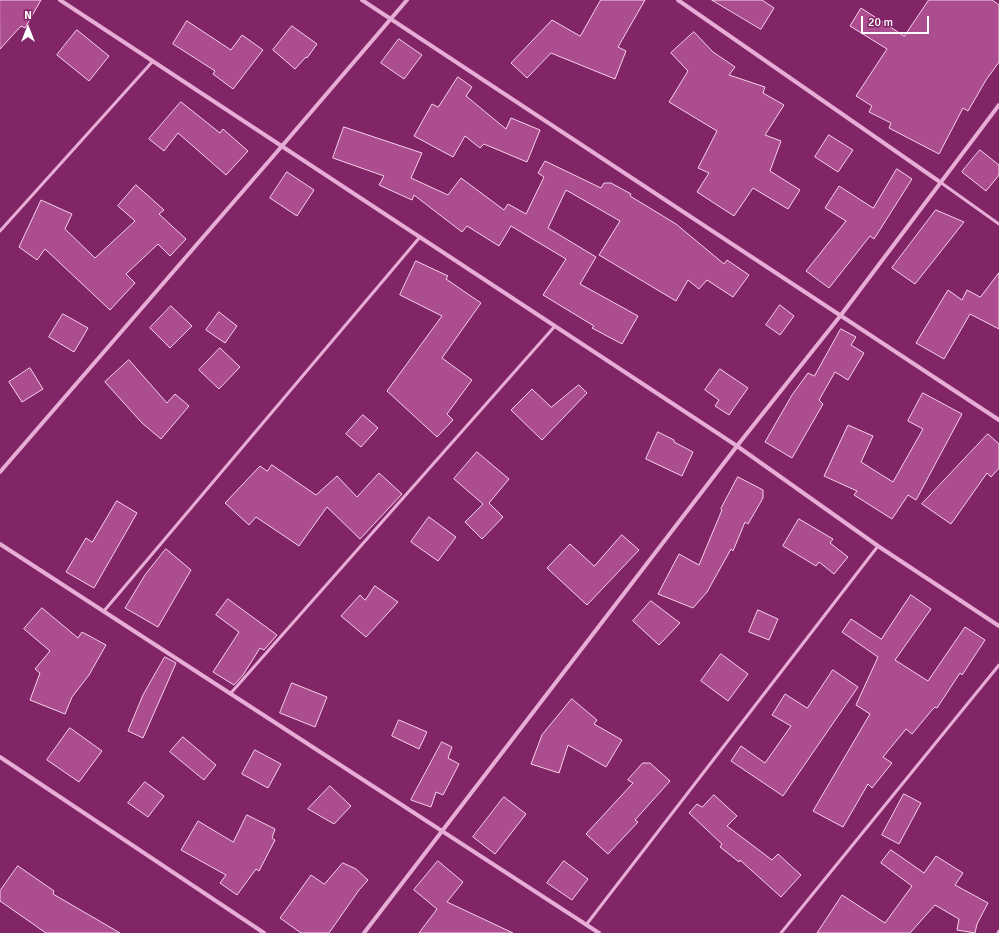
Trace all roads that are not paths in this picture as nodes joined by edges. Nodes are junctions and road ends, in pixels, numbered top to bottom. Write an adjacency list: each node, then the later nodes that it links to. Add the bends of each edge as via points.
1 (60, 0): 6 (street)
2 (362, 0): 5 (street)
3 (407, 0): 5 (street)
4 (678, 0): 9 (street)
5 (391, 19): 8 (street); 13 (street)
6 (153, 61): 8 (street); 11 (lane)
7 (999, 105): 9 (street)
8 (282, 146): 12 (street); 17 (street)
9 (940, 182): 10 (lane); 13 (street)
10 (999, 224)
11 (0, 231)
12 (420, 237): 14 (street); 20 (lane)
13 (841, 315): 15 (street); 16 (street)
14 (555, 326): 16 (street); 23 (lane)
15 (999, 420)
16 (737, 446): 19 (street); 25 (street)
17 (0, 472)
18 (0, 544): 20 (street)
19 (878, 546): 21 (street); 26 (lane)
20 (104, 611): 23 (street)
21 (999, 626)
22 (999, 665): 30 (lane)
23 (230, 694): 25 (street)
24 (0, 757): 27 (street)
25 (442, 831): 26 (street); 28 (street)
26 (586, 925): 29 (street)
27 (264, 933)
28 (364, 933)
29 (599, 933)
30 (781, 933)

